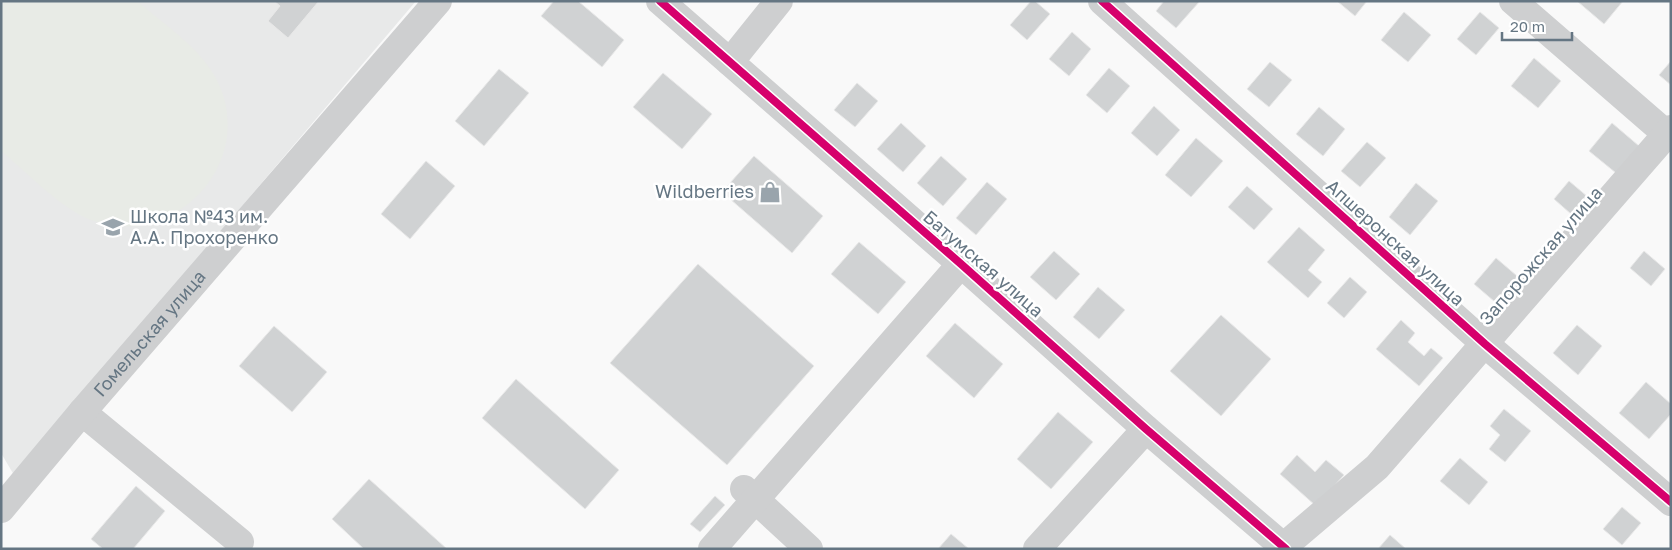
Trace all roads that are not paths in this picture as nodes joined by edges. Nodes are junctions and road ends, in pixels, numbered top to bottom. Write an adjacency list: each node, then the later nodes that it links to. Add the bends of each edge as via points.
1 (438, 1): 10 (street, Гомельская улица)
2 (660, 1): 6 (street, Батумская улица)
3 (779, 1): 6 (street)
4 (1102, 1): 9 (street, Апшеронская улица)
5 (1513, 1): 7 (street)
6 (730, 62): 8 (street, Батумская улица)
7 (1669, 134): 9 (street, Запорожская улица)
8 (961, 264): 11 (street, Батумская улица); 12 (street)
9 (1485, 344): 13 (street, Апшеронская улица); 16 (street, Запорожская улица, via 1377,467)
10 (82, 412): 14 (street, Гомельская улица); 15 (street)
11 (1146, 429): 16 (street, Батумская улица); 19 (street)
12 (750, 494): 17 (street); 18 (street)
13 (1671, 502)
14 (1, 509)
15 (240, 542)
16 (1284, 548)
17 (712, 549)
18 (809, 549)
19 (1037, 549)

